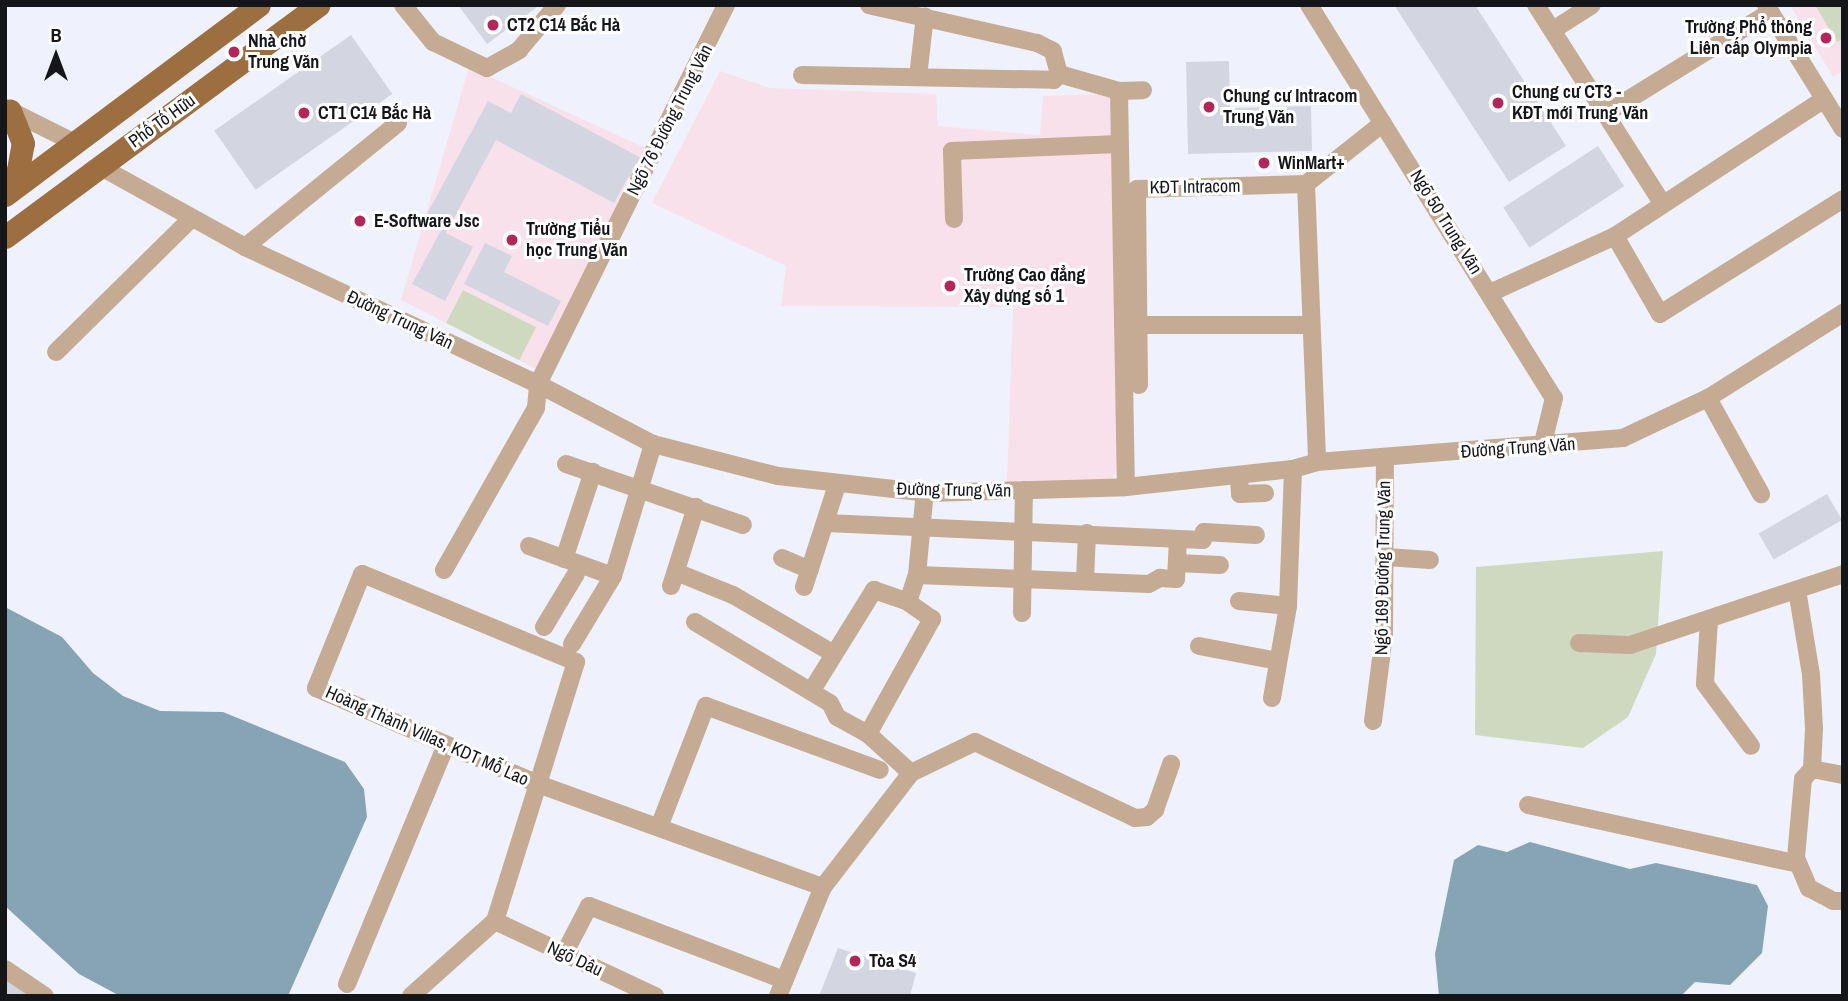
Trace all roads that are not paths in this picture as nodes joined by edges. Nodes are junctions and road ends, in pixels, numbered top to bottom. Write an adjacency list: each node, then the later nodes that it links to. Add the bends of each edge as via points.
1 (259, 5): 24 (main road, Phố Tố Hữu)
2 (319, 5): 26 (main road, Phố Tố Hữu)
3 (403, 5): 4 (street, via 433,42 487,68 519,50)
4 (557, 5)
5 (726, 5): 41 (street, Ngõ 76 Đường Trung Văn)
6 (869, 5): 11 (street)
7 (1309, 5): 22 (street, Ngõ 50 Trung Văn)
8 (1536, 5): 12 (street)
9 (1592, 5): 12 (street)
10 (1768, 8): 18 (street); 20 (street)
11 (925, 16): 13 (street, via 1037,43 1053,51); 15 (street)
12 (1553, 30): 20 (street)
13 (1059, 74): 15 (street, via 1054,80); 17 (street)
14 (802, 75): 15 (street)
15 (918, 77)
16 (1143, 90): 17 (street)
17 (1119, 91): 25 (street)
18 (1824, 99): 23 (street); 30 (street)
19 (8, 109): 24 (street); 28 (main road, via 23,143 18,170)
20 (1605, 114): 30 (street)
21 (398, 122): 35 (street)
22 (1383, 122): 27 (street); 36 (street, Ngõ 50 Trung Văn)
23 (1843, 129)
24 (74, 142): 26 (main road); 28 (main road, Phố Tố Hữu)
25 (1118, 144): 32 (street, via 952,151); 53 (street)
26 (99, 166): 31 (street, Đường Trung Văn); 34 (main road, Phố Tố Hữu)
27 (1306, 184): 38 (street, KĐT Intracom, via 1136,188); 39 (street)
28 (5, 193)
29 (1843, 200): 33 (street, via 1660,314)
30 (1663, 204): 33 (street)
31 (192, 218): 35 (street, Đường Trung Văn); 40 (street)
32 (954, 219)
33 (1615, 236): 36 (street)
34 (5, 237)
35 (246, 247): 41 (street, Đường Trung Văn)
36 (1490, 293): 45 (street, Ngõ 50 Trung Văn, via 1554,398)
37 (1843, 313): 43 (street, Đường Trung Văn)
38 (1139, 325): 39 (street); 42 (street, KĐT Intracom)
39 (1311, 325): 47 (street)
40 (56, 352)
41 (538, 384): 44 (street, Đường Trung Văn); 75 (street, Ngõ 76 Đường Trung Văn, via 536,408)
42 (1139, 385)
43 (1708, 398): 45 (street, Đường Trung Văn, via 1623,439); 58 (street)
44 (653, 444): 52 (street, Đường Trung Văn, via 778,476); 54 (street)
45 (1542, 447): 46 (street, Đường Trung Văn)
46 (1385, 457): 47 (street, Đường Trung Văn); 68 (street, Ngõ 169 Đường Trung Văn)
47 (1317, 462): 49 (street, Đường Trung Văn)
48 (566, 464): 50 (street)
49 (1293, 469): 51 (street, Đường Trung Văn); 85 (street)
50 (593, 472): 54 (street); 70 (street)
51 (1239, 476): 53 (street, Đường Trung Văn); 57 (street, via 1240,494)
52 (837, 485): 55 (street, Đường Trung Văn); 60 (street)
53 (1126, 487): 56 (street, Đường Trung Văn)
54 (640, 488): 59 (street); 81 (street)
55 (925, 491): 56 (street, Đường Trung Văn); 62 (street)
56 (1024, 491): 63 (street)
57 (1265, 493)
58 (1761, 494)
59 (696, 507): 61 (street); 93 (street, via 673,579 733,595)
60 (827, 523): 62 (street); 69 (street, via 807,579)
61 (743, 524)
62 (922, 530): 63 (street); 78 (street)
63 (1023, 531): 64 (street); 79 (street)
64 (1087, 533): 66 (street); 80 (street)
65 (1256, 534): 66 (street, via 1205,532 1203,540)
66 (1178, 539): 73 (street)
67 (528, 546): 70 (street)
68 (1387, 557): 71 (street); 97 (street, Ngõ 169 Đường Trung Văn, via 1384,635)
69 (782, 558)
70 (564, 559): 81 (street)
71 (1430, 560)
72 (546, 562): 76 (street)
73 (1177, 563): 74 (street); 80 (street, via 1176,579 1160,578 1149,584)
74 (1220, 565)
75 (444, 570)
76 (576, 574): 81 (street); 89 (street)
77 (1843, 574): 82 (street)
78 (917, 575): 79 (street); 84 (street)
79 (1023, 576): 80 (street); 86 (street)
80 (1086, 580)
81 (610, 581): 90 (street)
82 (1797, 590): 87 (street); 102 (street, via 1811,678)
83 (1239, 601): 85 (street)
84 (908, 602): 93 (street, via 874,590); 98 (street, via 932,619)
85 (1288, 606): 94 (street)
86 (1022, 613)
87 (1709, 620): 91 (street, via 1630,645); 99 (street, via 1705,684)
88 (695, 622): 95 (street)
89 (544, 627)
90 (572, 643)
91 (1579, 643)
92 (1199, 646): 94 (street)
93 (834, 654): 95 (street)
94 (1278, 661): 96 (street)
95 (812, 690): 98 (street, via 830,703 837,717)
96 (1272, 698)
97 (1373, 721)
98 (868, 734): 104 (street)
99 (1751, 746)
100 (445, 747): 106 (street, Hoàng Thành Villas, KDT Mỗ Lao); 106 (street, Hoàng Thành Villas, KDT Mỗ Lao, via 316,688 362,574 576,662); 115 (street)
101 (1171, 764): 104 (street, via 1155,810 1147,817 1135,818 975,742)
102 (1812, 769): 105 (street); 109 (street, via 1803,779)
103 (880, 770): 108 (street, via 706,706)
104 (911, 773): 110 (street)
105 (1843, 775)
106 (538, 784): 108 (street, Hoàng Thành Villas, KDT Mỗ Lao); 112 (street)
107 (1528, 804): 109 (street)
108 (659, 827): 110 (street, Hoàng Thành Villas, KDT Mỗ Lao)
109 (1798, 864): 111 (street, via 1809,888 1833,901)
110 (824, 887): 116 (street)
111 (1843, 901)
112 (495, 921): 113 (street, Ngõ Dâu); 118 (street)
113 (564, 954): 116 (street, via 589,906); 119 (street, Ngõ Dâu)
114 (5, 969): 117 (street)
115 (347, 984)
116 (781, 988)
117 (45, 996)
118 (411, 996)
119 (655, 996)

